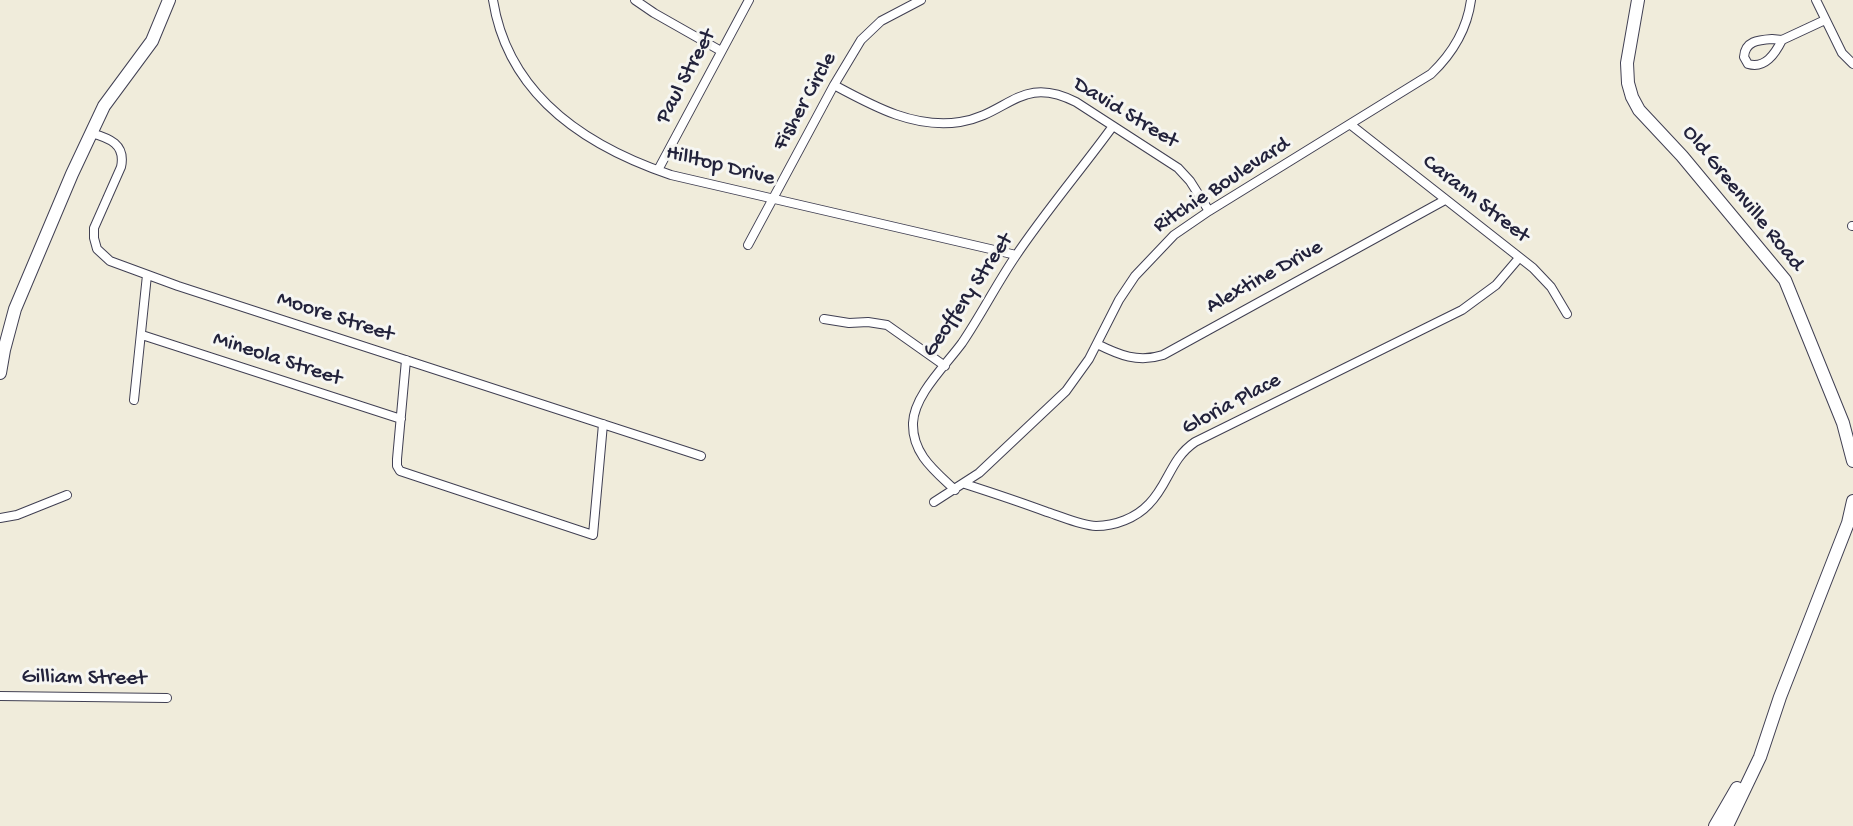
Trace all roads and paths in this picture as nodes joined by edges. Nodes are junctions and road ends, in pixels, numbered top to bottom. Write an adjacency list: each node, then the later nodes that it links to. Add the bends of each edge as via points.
1 (169, 0): 16 (main road, via 153,40 104,106)
2 (493, 0): 17 (street, Hilltop Drive, via 511,58 544,103 604,145)
3 (635, 0): 11 (street)
4 (749, 0): 11 (street, Paul Street)
5 (921, 0): 13 (street, Fisher Circle, via 867,33)
6 (1471, 0): 14 (street, Ritchie Boulevard, via 1460,37 1440,66)
7 (1638, 0): 36 (main road, Old Greenville Road, via 1627,63 1632,97 1785,280 1843,423)
8 (1816, 0): 9 (street)
9 (1825, 20): 10 (street); 12 (street)
10 (1782, 40)
11 (721, 51): 17 (street, Paul Street)
12 (1853, 64)
13 (834, 85): 15 (street, David Street, via 889,112 933,123 970,120 1023,94 1052,92); 18 (street, Fisher Circle)
14 (1351, 125): 19 (street, Carann Street); 20 (street, Ritchie Boulevard)
15 (1113, 126): 20 (street, David Street, via 1178,168); 22 (street, Geoffery Street)
16 (91, 133): 24 (street, Moore Street, via 113,141 123,159 94,228 97,249 110,261); 31 (main road, via 21,293)
17 (658, 170): 18 (street, Hilltop Drive)
18 (773, 199): 21 (street, Fisher Circle); 22 (street, Hilltop Drive)
19 (1445, 200): 23 (street, Carann Street); 28 (street, Alextine Drive, via 1162,355 1132,358)
20 (1209, 211): 28 (street, Ritchie Boulevard, via 1174,235 1144,264 1119,300)
21 (748, 245)
22 (1016, 255): 30 (street, Geoffery Street)
23 (1519, 258): 25 (street, Carann Street, via 1545,281); 37 (street, Gloria Place, via 1497,285 1462,310 1195,442 1175,461 1149,504 1124,521 1093,525 1071,520)
24 (147, 275): 27 (street); 29 (street, Moore Street)
25 (1567, 314)
26 (824, 319): 30 (street, via 887,325)
27 (142, 335): 32 (street); 33 (street, Mineola Street)
28 (1097, 344): 37 (street, Ritchie Boulevard, via 1066,391)
29 (406, 360): 33 (street); 34 (street, Moore Street)
30 (945, 366): 38 (street, Geoffery Street, via 920,398 913,425 922,457)
31 (0, 374)
32 (134, 400)
33 (401, 419): 34 (street, via 397,466 402,473 593,535)
34 (603, 424): 35 (street, Moore Street)
35 (701, 456)
36 (1853, 461)
37 (965, 484): 38 (street, Ritchie Boulevard)
38 (955, 490): 41 (street, Ritchie Boulevard)
39 (67, 495): 42 (street)
40 (1853, 501): 44 (main road)
41 (934, 502)
42 (0, 518)
43 (0, 696): 45 (street, Gilliam Street)
44 (1780, 697): 46 (main road); 47 (main road, via 1760,757)
45 (167, 698)
46 (1715, 826)
47 (1726, 826)

